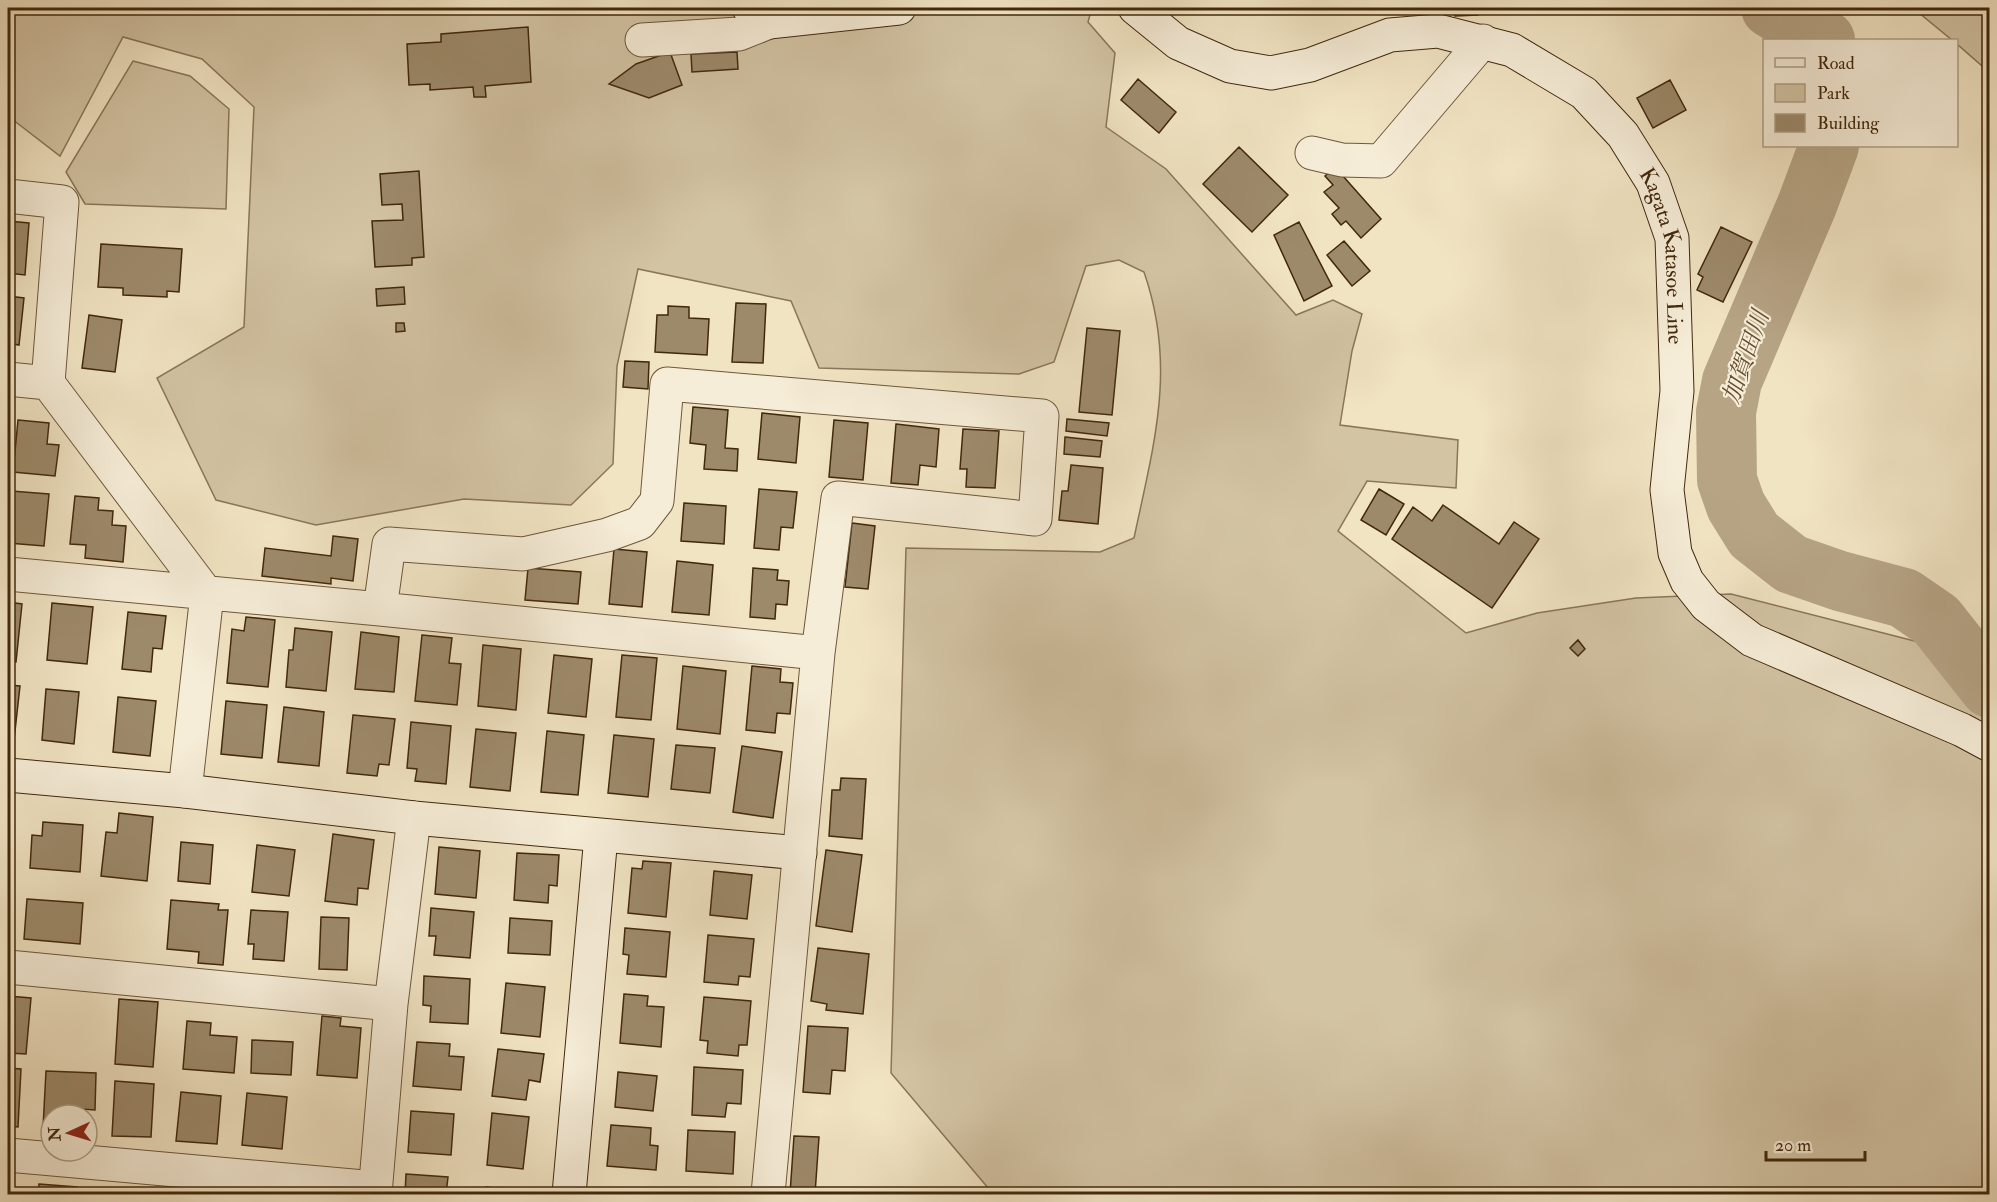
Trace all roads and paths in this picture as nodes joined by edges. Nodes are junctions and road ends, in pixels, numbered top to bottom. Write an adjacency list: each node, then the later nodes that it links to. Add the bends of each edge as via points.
1 (899, 8): 3 (street)
2 (1136, 8): 5 (street, Kagata Katasoe Line, via 1178,43 1230,66 1271,73 1310,65 1390,35 1438,31)
3 (759, 15): 4 (street, via 739,34)
4 (642, 40)
5 (1484, 41): 6 (street, via 1381,161 1342,160); 14 (street, Kagata Katasoe Line, via 1512,50 1584,93 1623,135 1653,183 1672,238 1677,391 1667,490 1675,553 1687,581 1707,605 1752,640)
6 (1312, 153)
7 (8, 196): 9 (street, via 62,202)
8 (8, 379): 9 (street)
9 (48, 382): 11 (street)
10 (8, 574): 11 (street)
11 (207, 594): 12 (street); 16 (street)
12 (380, 609): 13 (street); 13 (street, via 389,544 523,554 607,536 640,523 657,501 667,384 1042,416 1035,519 838,498)
13 (818, 653): 19 (street)
14 (1989, 745)
15 (8, 775): 16 (street)
16 (185, 791): 17 (street)
17 (414, 818): 18 (street); 21 (street)
18 (601, 837): 19 (street); 24 (street)
19 (800, 853): 25 (street)
20 (8, 967): 21 (street)
21 (391, 1004): 23 (street)
22 (8, 1155): 23 (street)
23 (375, 1191)
24 (569, 1194)
25 (768, 1194)

